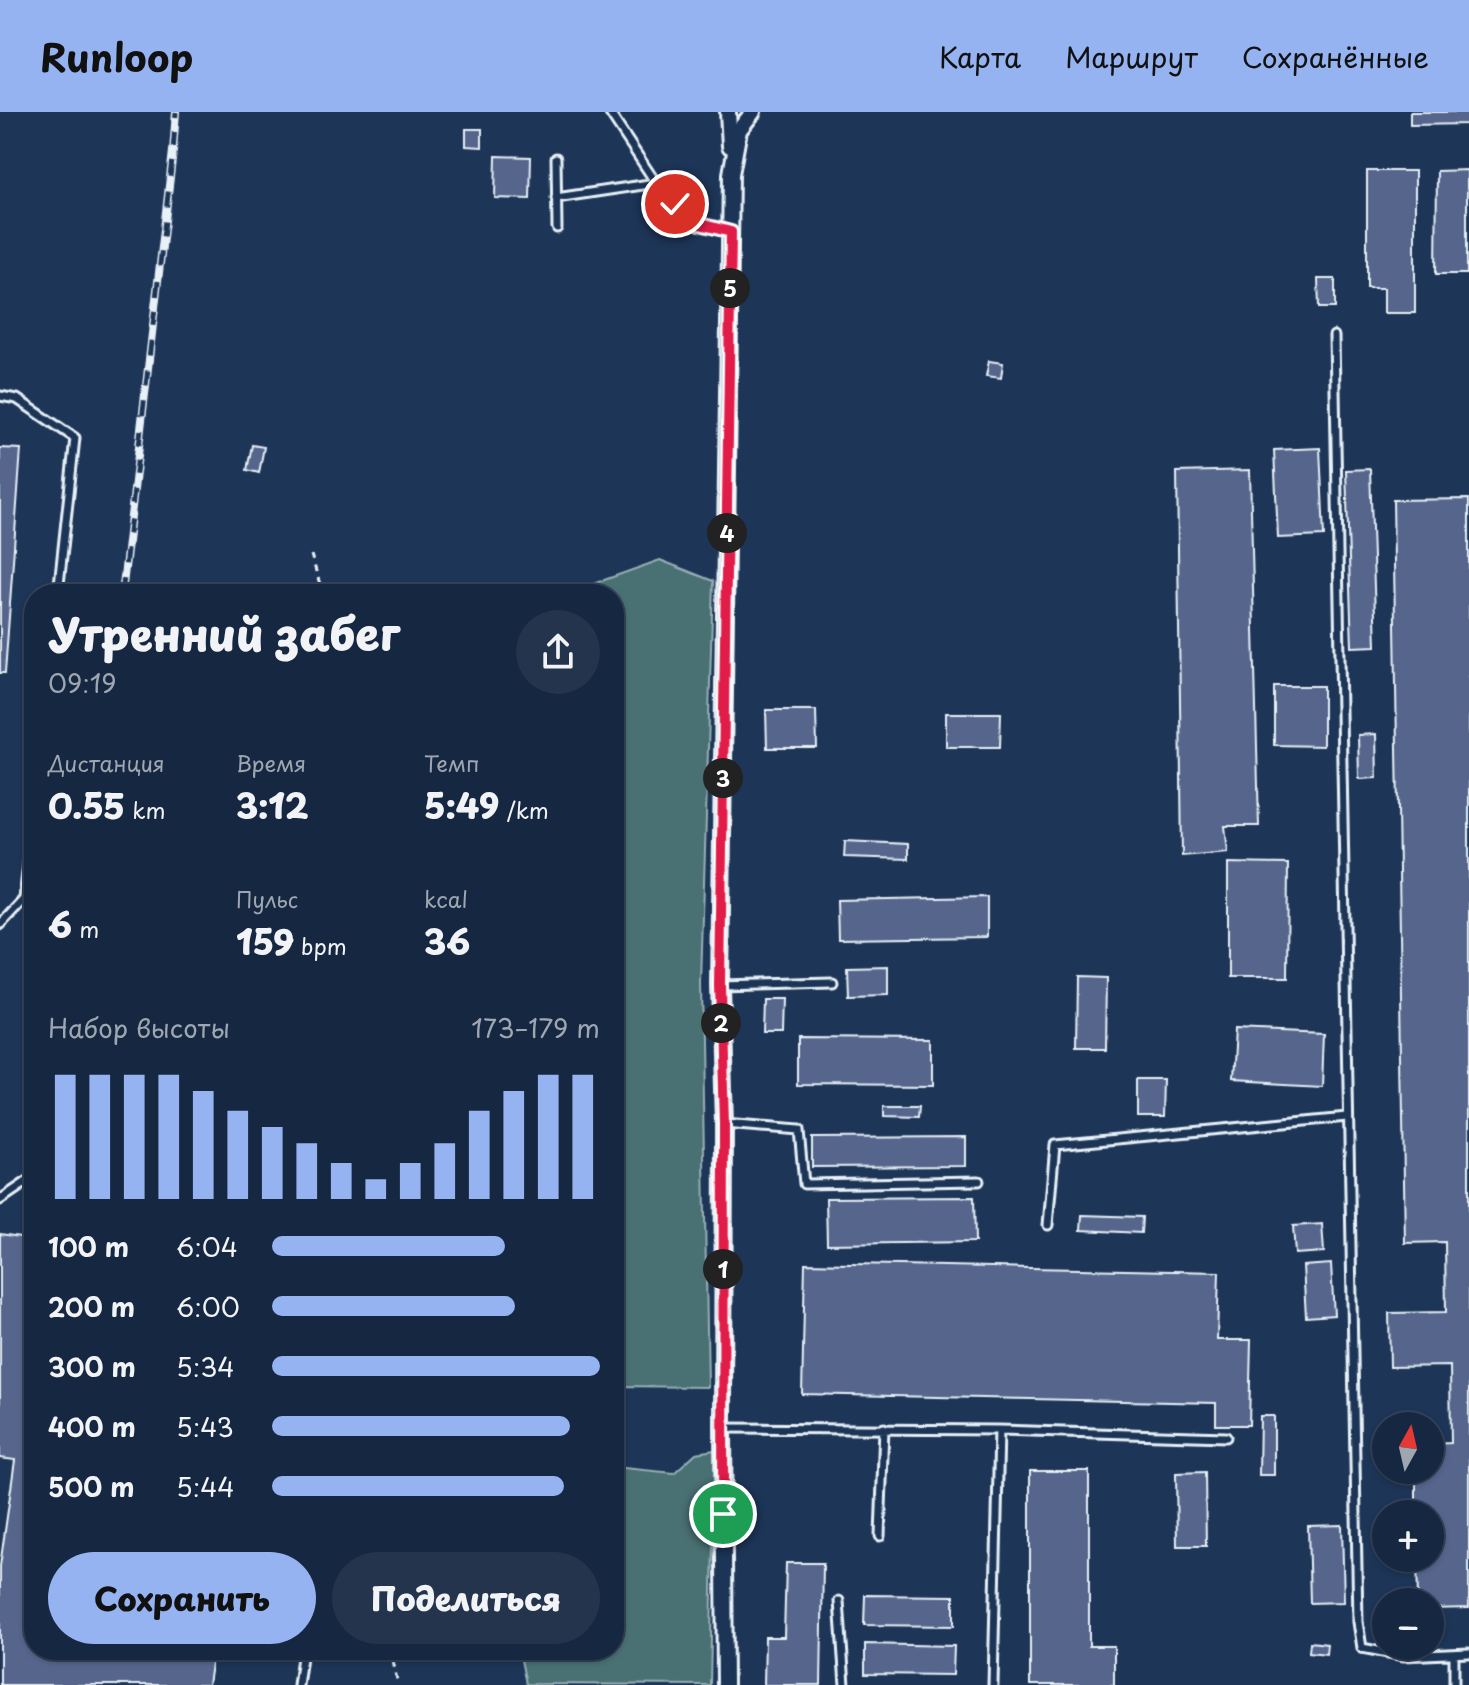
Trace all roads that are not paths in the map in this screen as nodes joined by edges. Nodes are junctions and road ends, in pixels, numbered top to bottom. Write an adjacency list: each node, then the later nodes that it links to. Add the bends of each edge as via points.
1 (609, 112): 6 (lane)
2 (728, 112): 5 (street)
3 (753, 112): 5 (street, via 739,130)
4 (556, 158): 7 (lane)
5 (731, 174): 9 (street)
6 (656, 183): 7 (lane); 9 (lane, via 700,224)
7 (556, 198): 8 (lane)
8 (557, 228)
9 (731, 232): 16 (street)
10 (1334, 336): 17 (lane)
11 (0, 396): 12 (lane, via 17,399 75,438)
12 (59, 584)
13 (24, 899): 14 (lane)
14 (0, 925)
15 (832, 982): 16 (lane)
16 (720, 985): 18 (street)
17 (1347, 1117): 22 (lane, via 1055,1145); 30 (lane, via 1362,1648 1404,1656)
18 (724, 1124): 19 (lane, via 799,1130 804,1184); 23 (street)
19 (979, 1181)
20 (24, 1184): 21 (lane)
21 (0, 1200)
22 (1048, 1225)
23 (723, 1428): 24 (lane); 33 (street)
24 (884, 1428): 25 (lane); 27 (lane)
25 (999, 1430): 26 (lane); 35 (lane)
26 (1226, 1437)
27 (880, 1536)
28 (839, 1601): 34 (lane)
29 (1469, 1653): 30 (lane)
30 (1454, 1654): 36 (lane)
31 (302, 1660): 32 (lane)
32 (298, 1685)
33 (725, 1685)
34 (845, 1685)
35 (993, 1685)
36 (1454, 1685)

